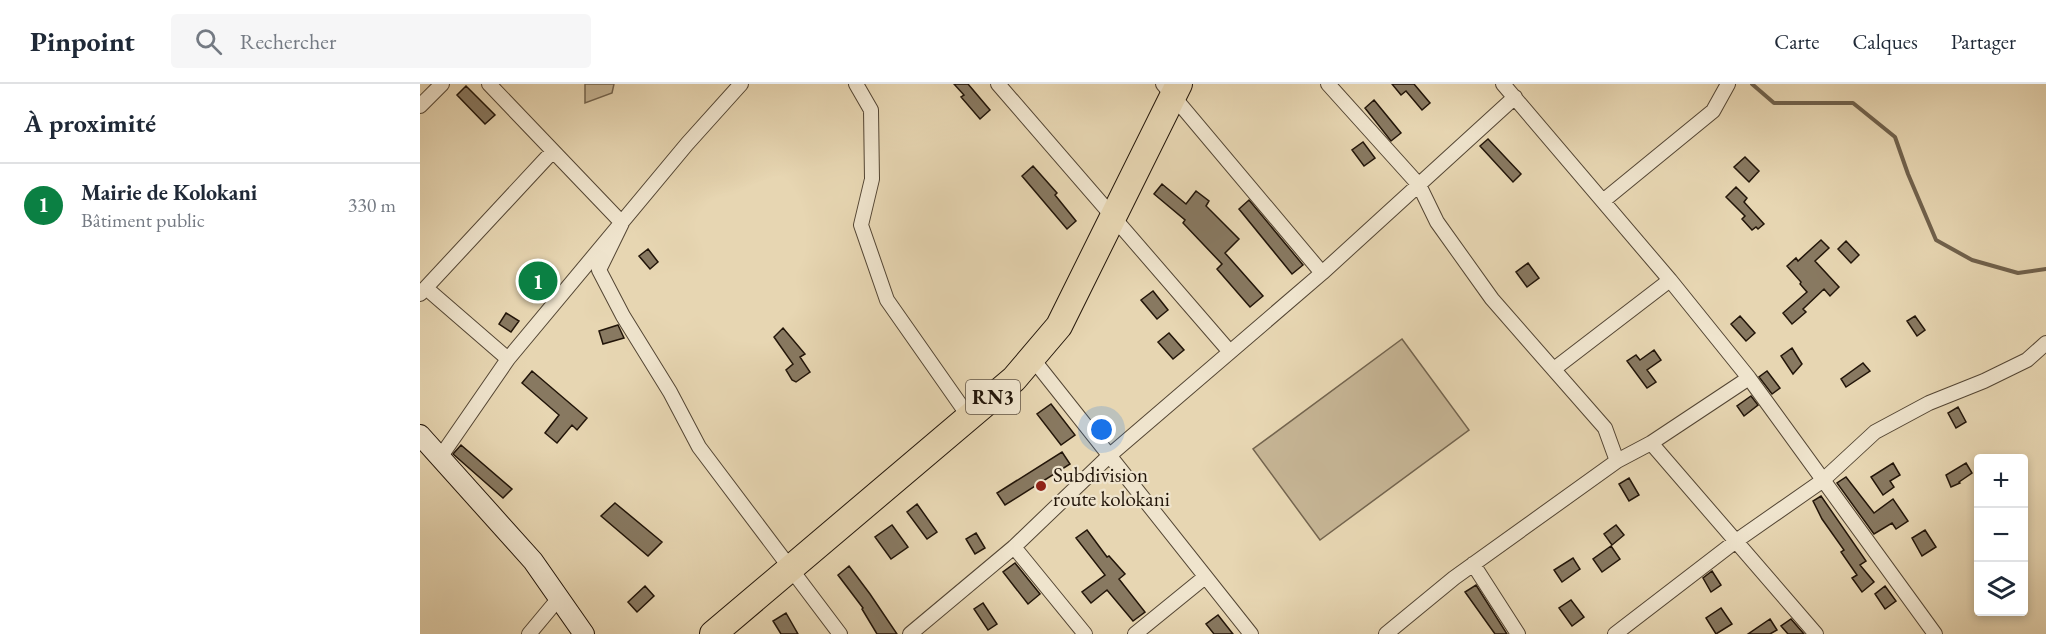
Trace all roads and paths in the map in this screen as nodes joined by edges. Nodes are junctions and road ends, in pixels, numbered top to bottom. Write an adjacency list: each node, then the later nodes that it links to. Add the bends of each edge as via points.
1 (442, 84): 11 (street)
2 (489, 84): 12 (street)
3 (741, 84): 16 (street)
4 (856, 84): 26 (street, via 871,110 872,178 861,225 886,300)
5 (998, 84): 15 (street)
6 (1329, 84): 13 (street)
7 (1503, 84): 10 (street)
8 (1728, 84): 14 (street, via 1713,111)
9 (1171, 88): 15 (highway, RN3); 17 (street)
10 (1515, 97): 13 (street); 14 (street)
11 (420, 106)
12 (553, 151): 16 (street); 19 (street)
13 (1419, 185): 17 (street); 24 (street, via 1437,222 1492,299)
14 (1603, 201): 18 (street)
15 (1113, 218): 21 (street); 22 (highway, RN3, via 1059,326)
16 (622, 223): 23 (street); 36 (street, via 599,270 699,447)
17 (1322, 273): 21 (street)
18 (1670, 280): 24 (street); 25 (street)
19 (423, 291): 23 (street)
20 (2046, 343): 32 (street, via 2027,360 1875,432)
21 (1230, 352): 29 (street)
22 (1032, 358): 26 (highway, RN3, via 1014,379); 29 (street)
23 (508, 359): 30 (street)
24 (1554, 369): 31 (street, via 1605,428)
25 (1749, 378): 28 (street); 32 (street)
26 (969, 417): 36 (highway, RN3)
27 (420, 435): 30 (street)
28 (1651, 443): 31 (street); 33 (street)
29 (1110, 455): 34 (street); 37 (street)
30 (441, 456): 38 (street, via 533,561)
31 (1617, 461): 35 (street)
32 (1822, 481): 33 (street); 51 (street)
33 (1736, 541): 49 (street); 50 (street)
34 (1014, 547): 44 (street); 45 (street)
35 (1473, 564): 39 (street); 48 (street)
36 (790, 569): 42 (highway, RN3); 43 (street)
37 (1205, 577): 46 (street); 47 (street)
38 (559, 598): 40 (street); 41 (street)
39 (1388, 633)
40 (529, 634)
41 (584, 634)
42 (713, 634)
43 (840, 634)
44 (910, 634)
45 (1085, 634)
46 (1135, 634)
47 (1251, 634)
48 (1518, 634)
49 (1615, 634)
50 (1816, 634)
51 (1935, 634)

